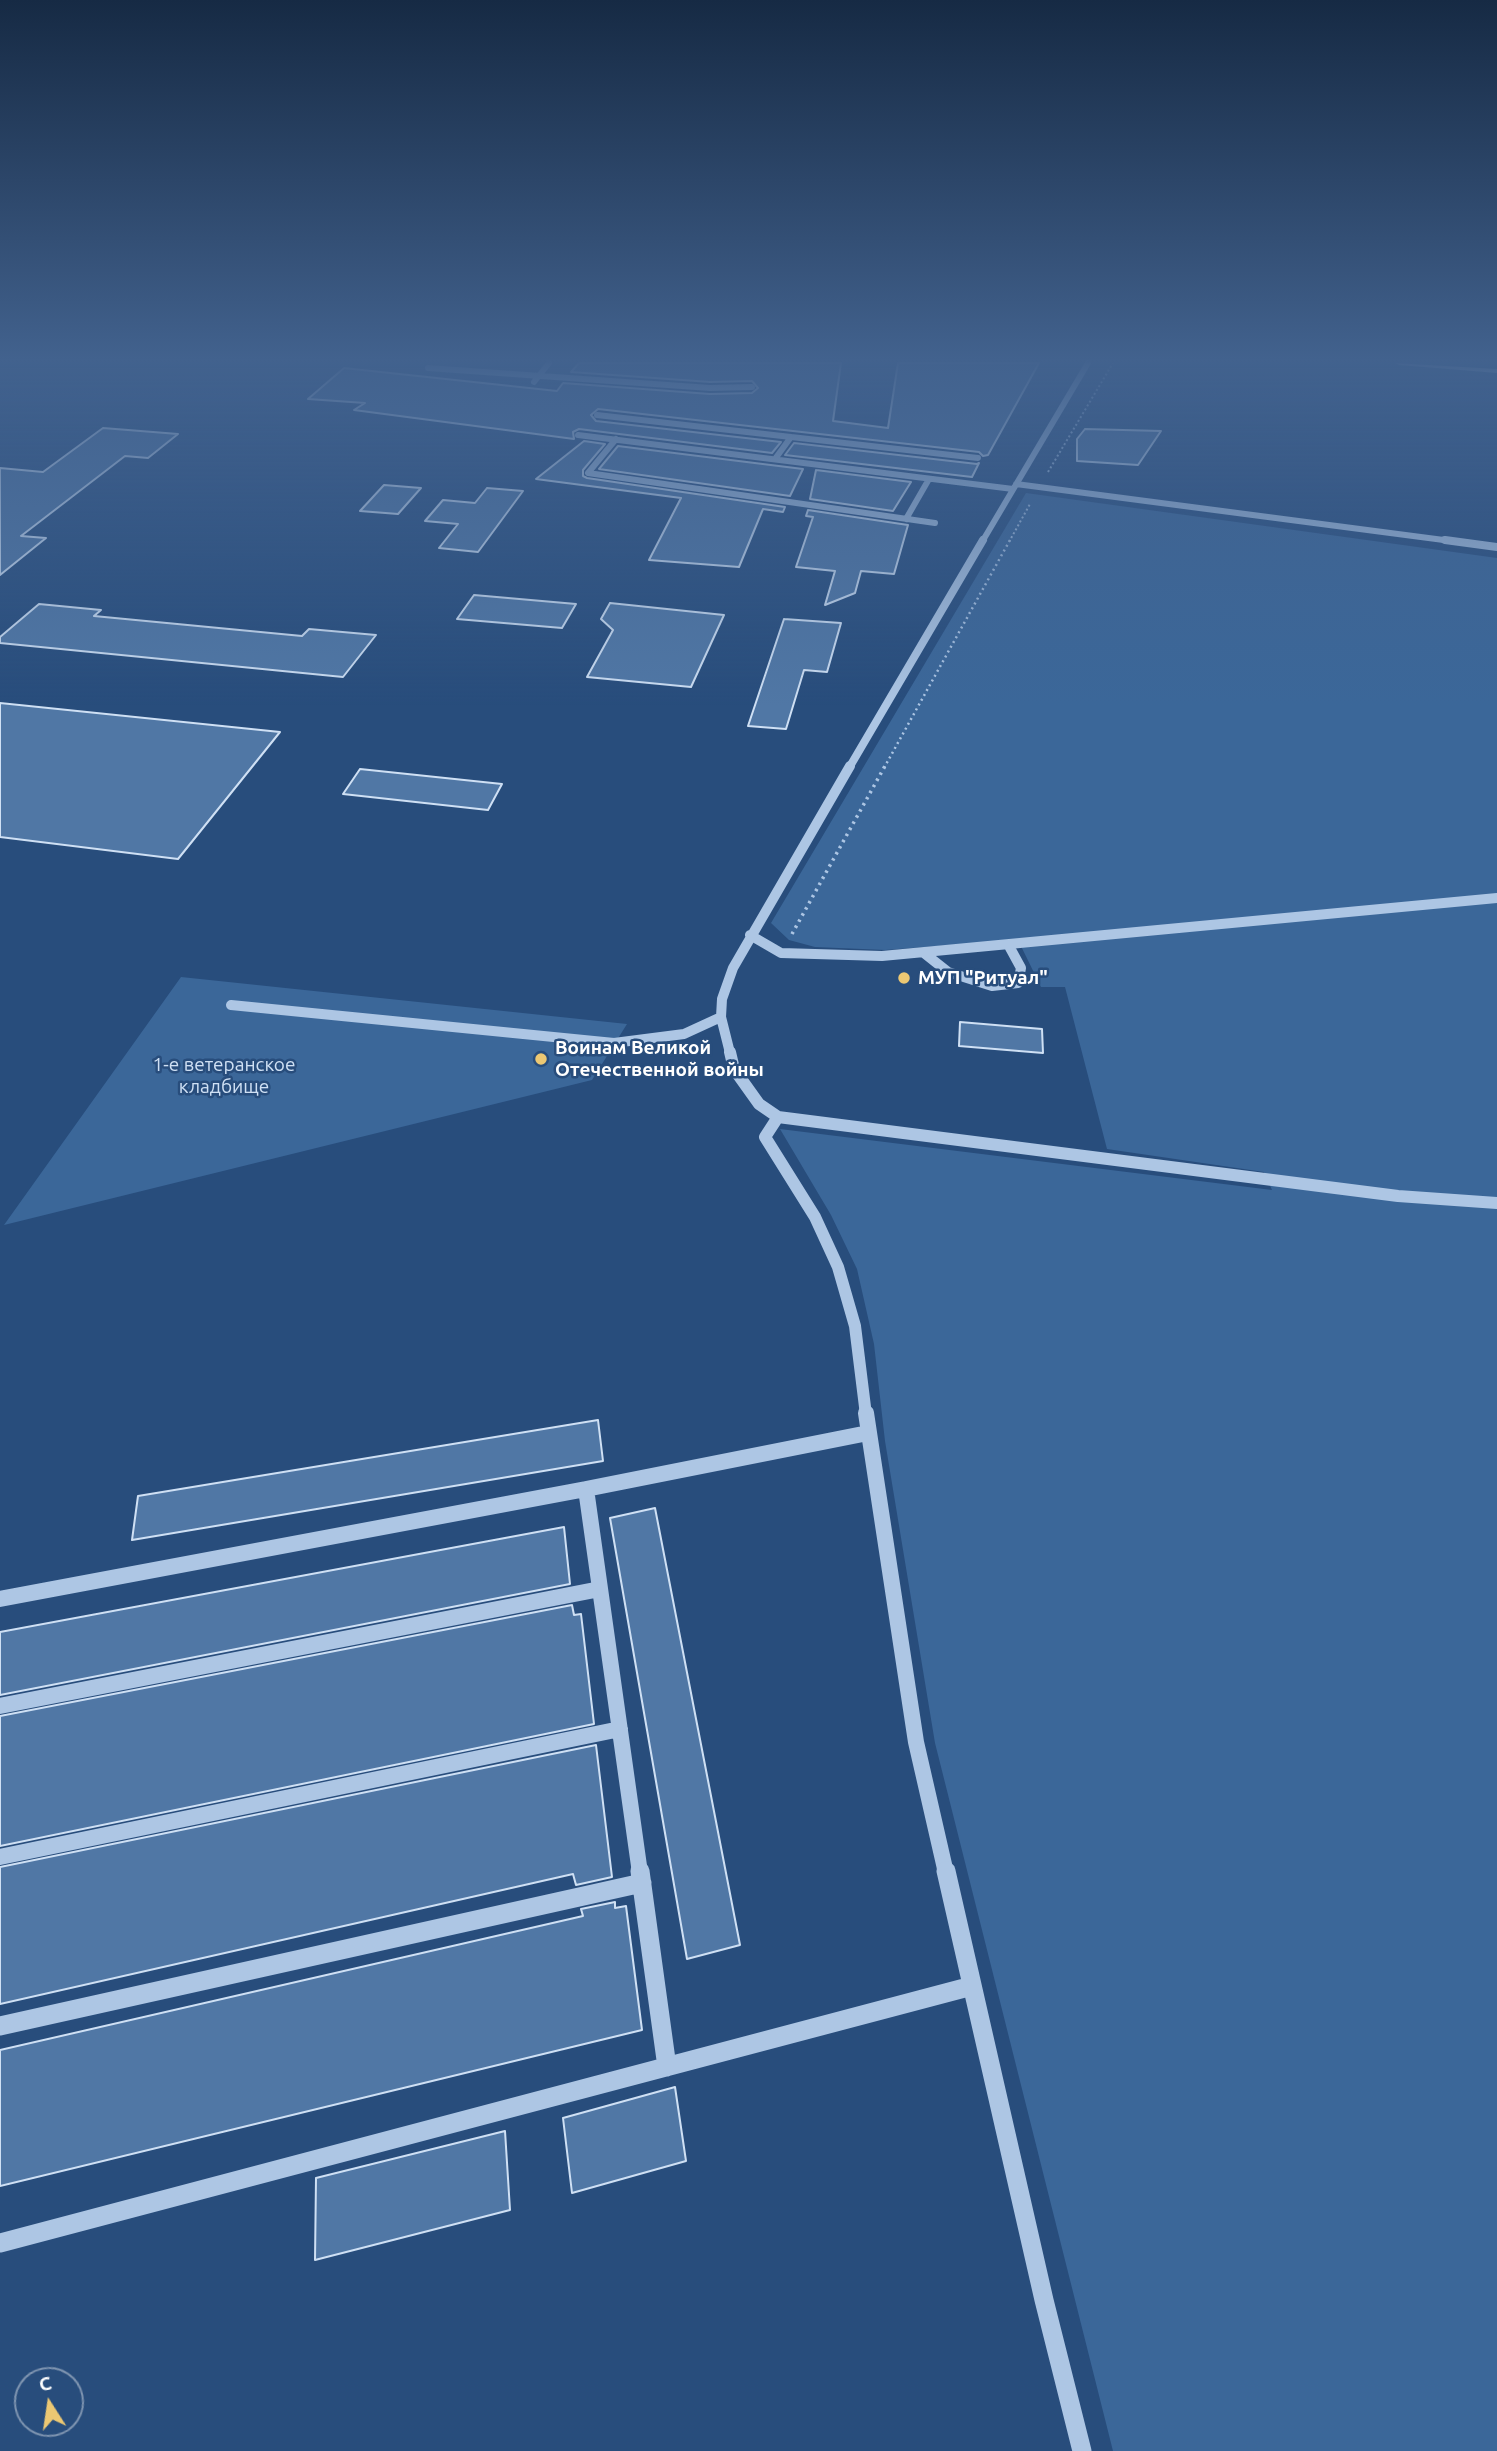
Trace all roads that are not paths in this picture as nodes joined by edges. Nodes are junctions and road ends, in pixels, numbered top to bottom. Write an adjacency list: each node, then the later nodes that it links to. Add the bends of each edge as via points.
1 (618, 477): 6 (street)
2 (924, 477): 4 (street)
3 (1019, 477): 5 (street)
4 (929, 478): 5 (street); 6 (street)
5 (1014, 486): 8 (street); 10 (street)
6 (906, 519): 7 (street)
7 (935, 523)
8 (1497, 547)
9 (1497, 898): 11 (street)
10 (750, 935): 12 (street, via 781,953); 14 (street, via 722,999)
11 (1009, 946): 12 (street); 12 (street, via 1021,968 1018,983 992,986 948,972)
12 (924, 953)
13 (231, 1005): 14 (street, via 614,1043 684,1034)
14 (721, 1017): 15 (street, via 734,1069 759,1104)
15 (778, 1117): 16 (street, via 1398,1196); 17 (street, via 765,1137 815,1217 838,1266 855,1326)
16 (1497, 1203)
17 (868, 1433): 18 (lane); 25 (street, via 916,1742)
18 (586, 1489): 19 (lane); 20 (street)
19 (600, 1589): 21 (street); 22 (lane)
20 (0, 1599)
21 (0, 1706)
22 (620, 1729): 23 (street); 24 (lane)
23 (0, 1857)
24 (642, 1883): 26 (street); 27 (lane)
25 (972, 1986): 27 (street); 29 (street)
26 (0, 2026)
27 (667, 2067): 28 (street)
28 (0, 2243)
29 (1082, 2451)

